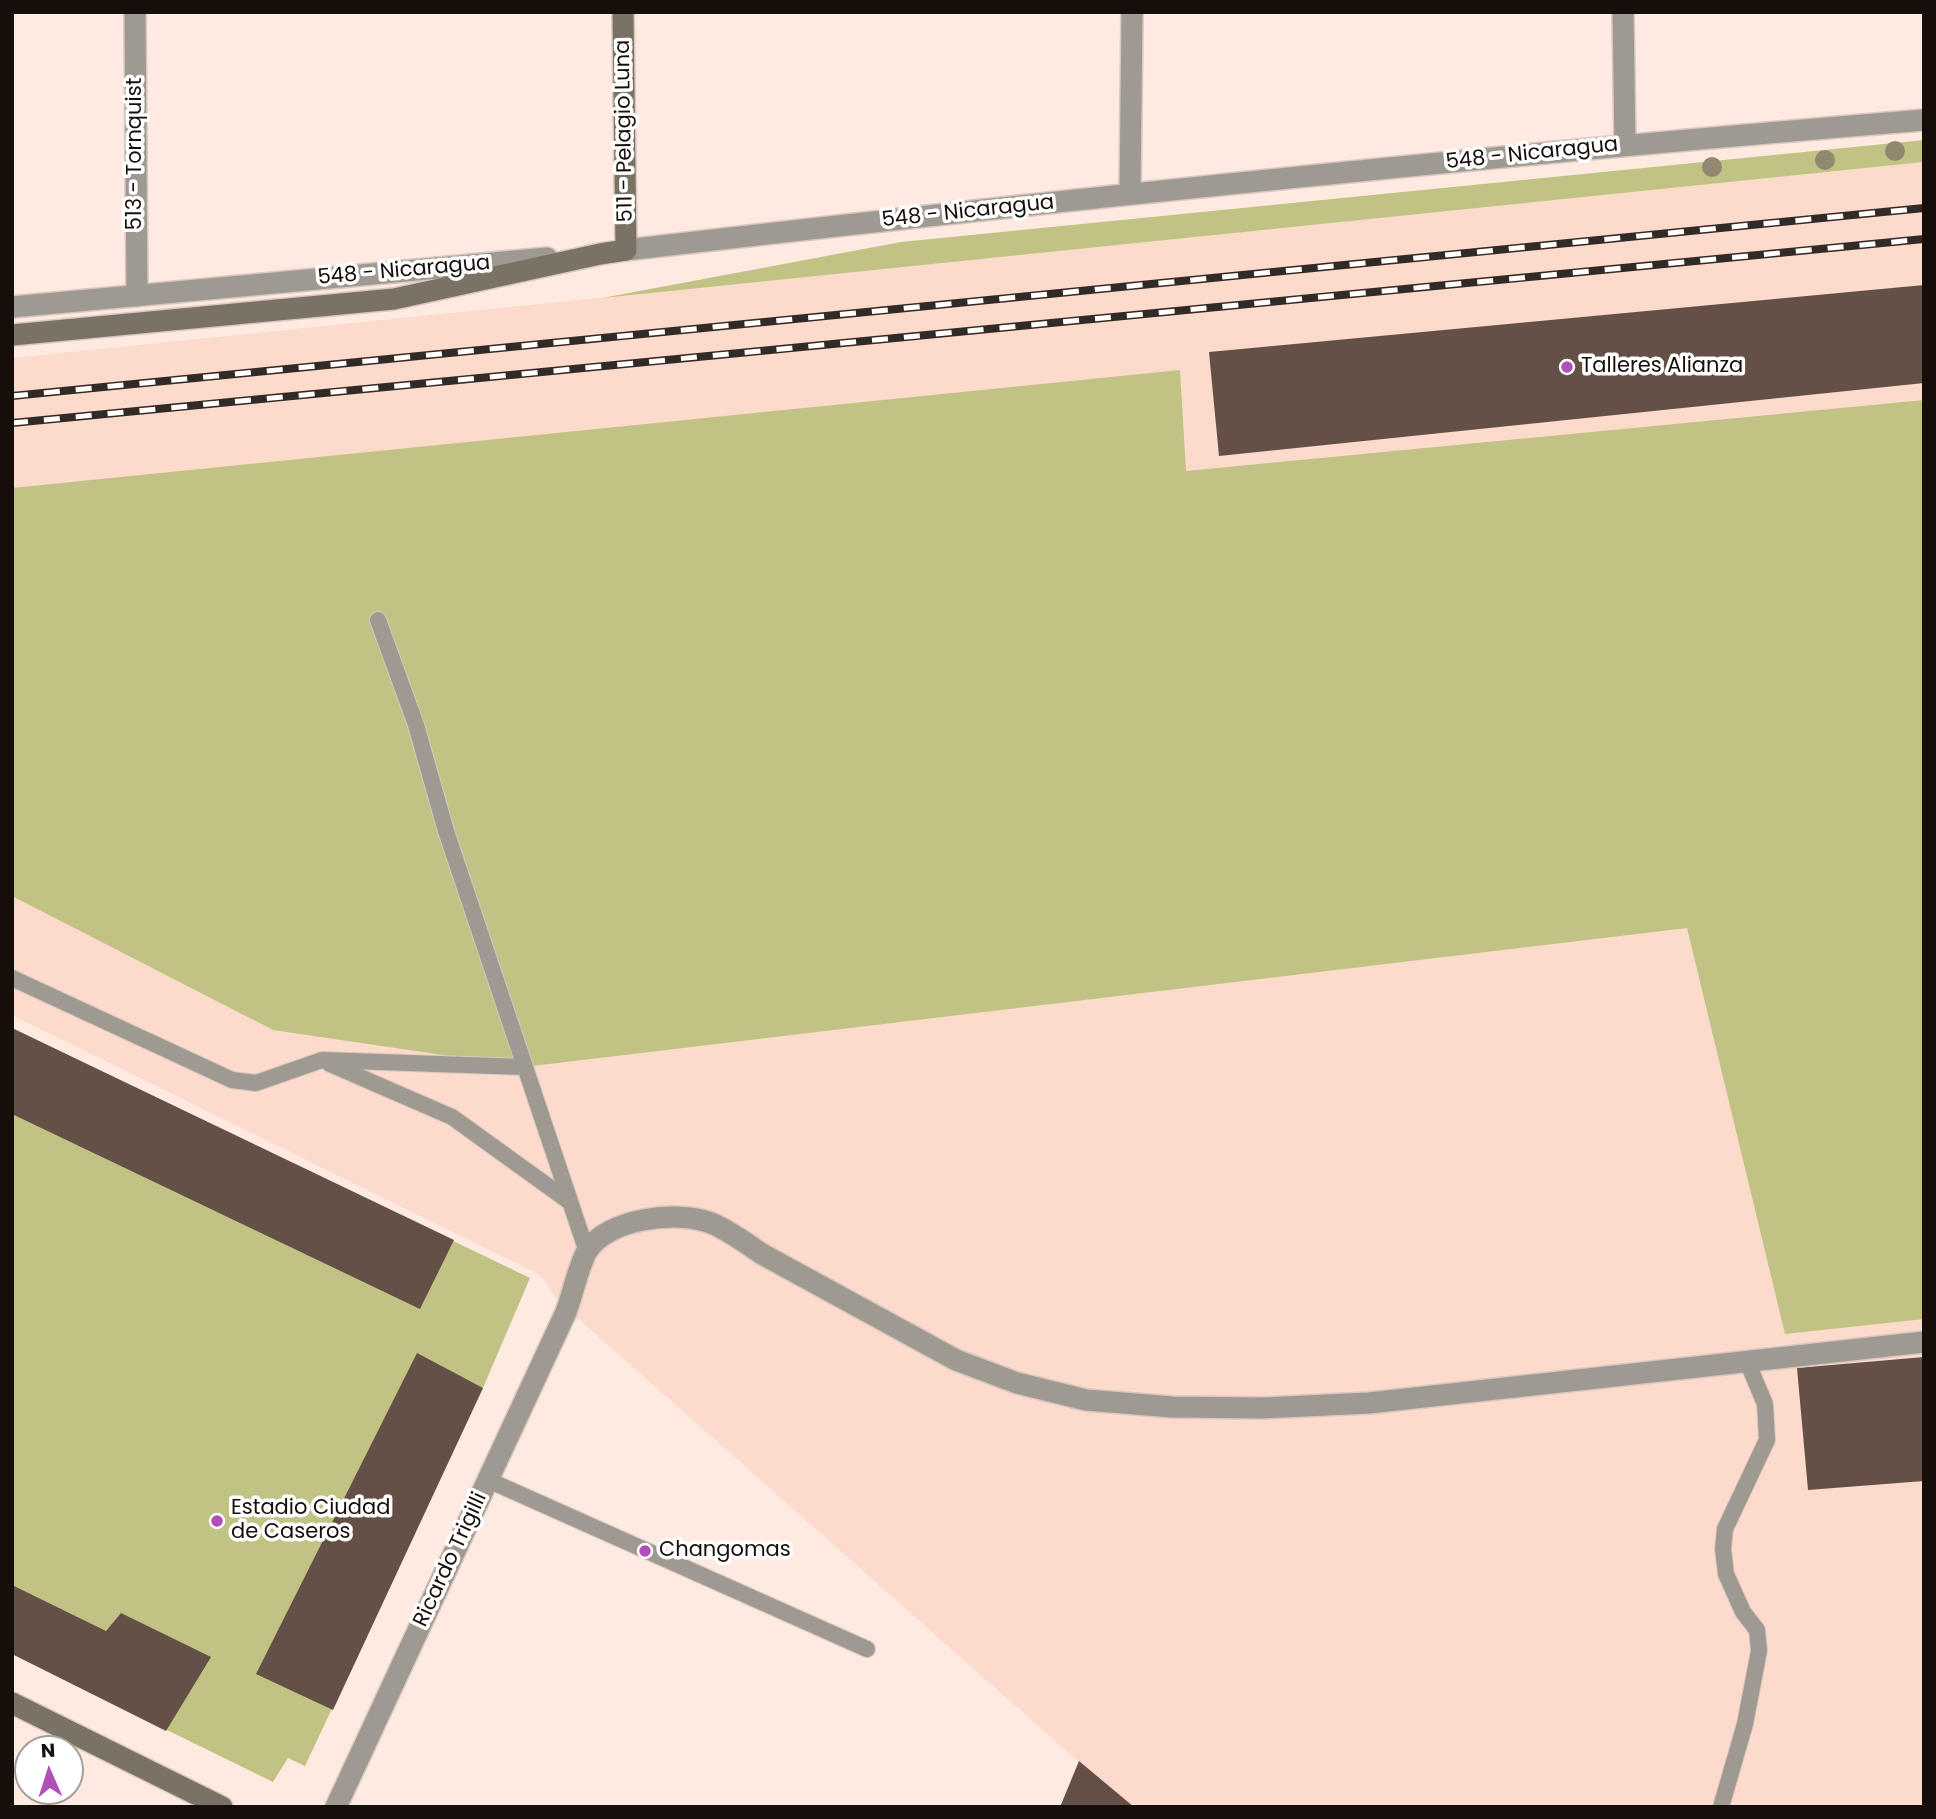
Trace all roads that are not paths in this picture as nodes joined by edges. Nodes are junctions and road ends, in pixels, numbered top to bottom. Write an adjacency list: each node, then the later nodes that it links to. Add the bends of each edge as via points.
1 (135, 12): 10 (street, 513 - Tornquist)
2 (623, 12): 8 (street, 511 - Pelagio Luna)
3 (1132, 12): 7 (street)
4 (1623, 12): 6 (street)
5 (1924, 120): 6 (street, 548 - Nicaragua)
6 (1625, 144): 7 (street, 548 - Nicaragua)
7 (1130, 194): 8 (street, 548 - Nicaragua)
8 (626, 250): 9 (street, 548 - Nicaragua)
9 (600, 254): 10 (street, 548 - Nicaragua); 12 (street, via 394,299)
10 (137, 296): 11 (street, 548 - Nicaragua)
11 (12, 307)
12 (12, 335)
13 (378, 621): 16 (lane, via 416,725)
14 (12, 978): 15 (lane, via 232,1080 256,1083)
15 (322, 1060): 16 (lane); 17 (lane, via 452,1117)
16 (524, 1067): 17 (lane)
17 (570, 1202): 18 (lane)
18 (587, 1251): 20 (street, via 619,1226 650,1219 709,1222 956,1360 1086,1400 1262,1408 1369,1403); 21 (street, Ricardo Trigilli, via 566,1312)
19 (1924, 1342): 20 (street)
20 (1747, 1361): 26 (lane, via 1765,1404 1767,1440 1725,1528 1723,1549 1726,1574 1743,1612 1757,1630 1759,1651 1745,1724)
21 (488, 1480): 22 (lane); 25 (street, Ricardo Trigilli)
22 (867, 1649)
23 (12, 1703): 24 (street)
24 (222, 1807)
25 (336, 1807)
26 (1721, 1807)

